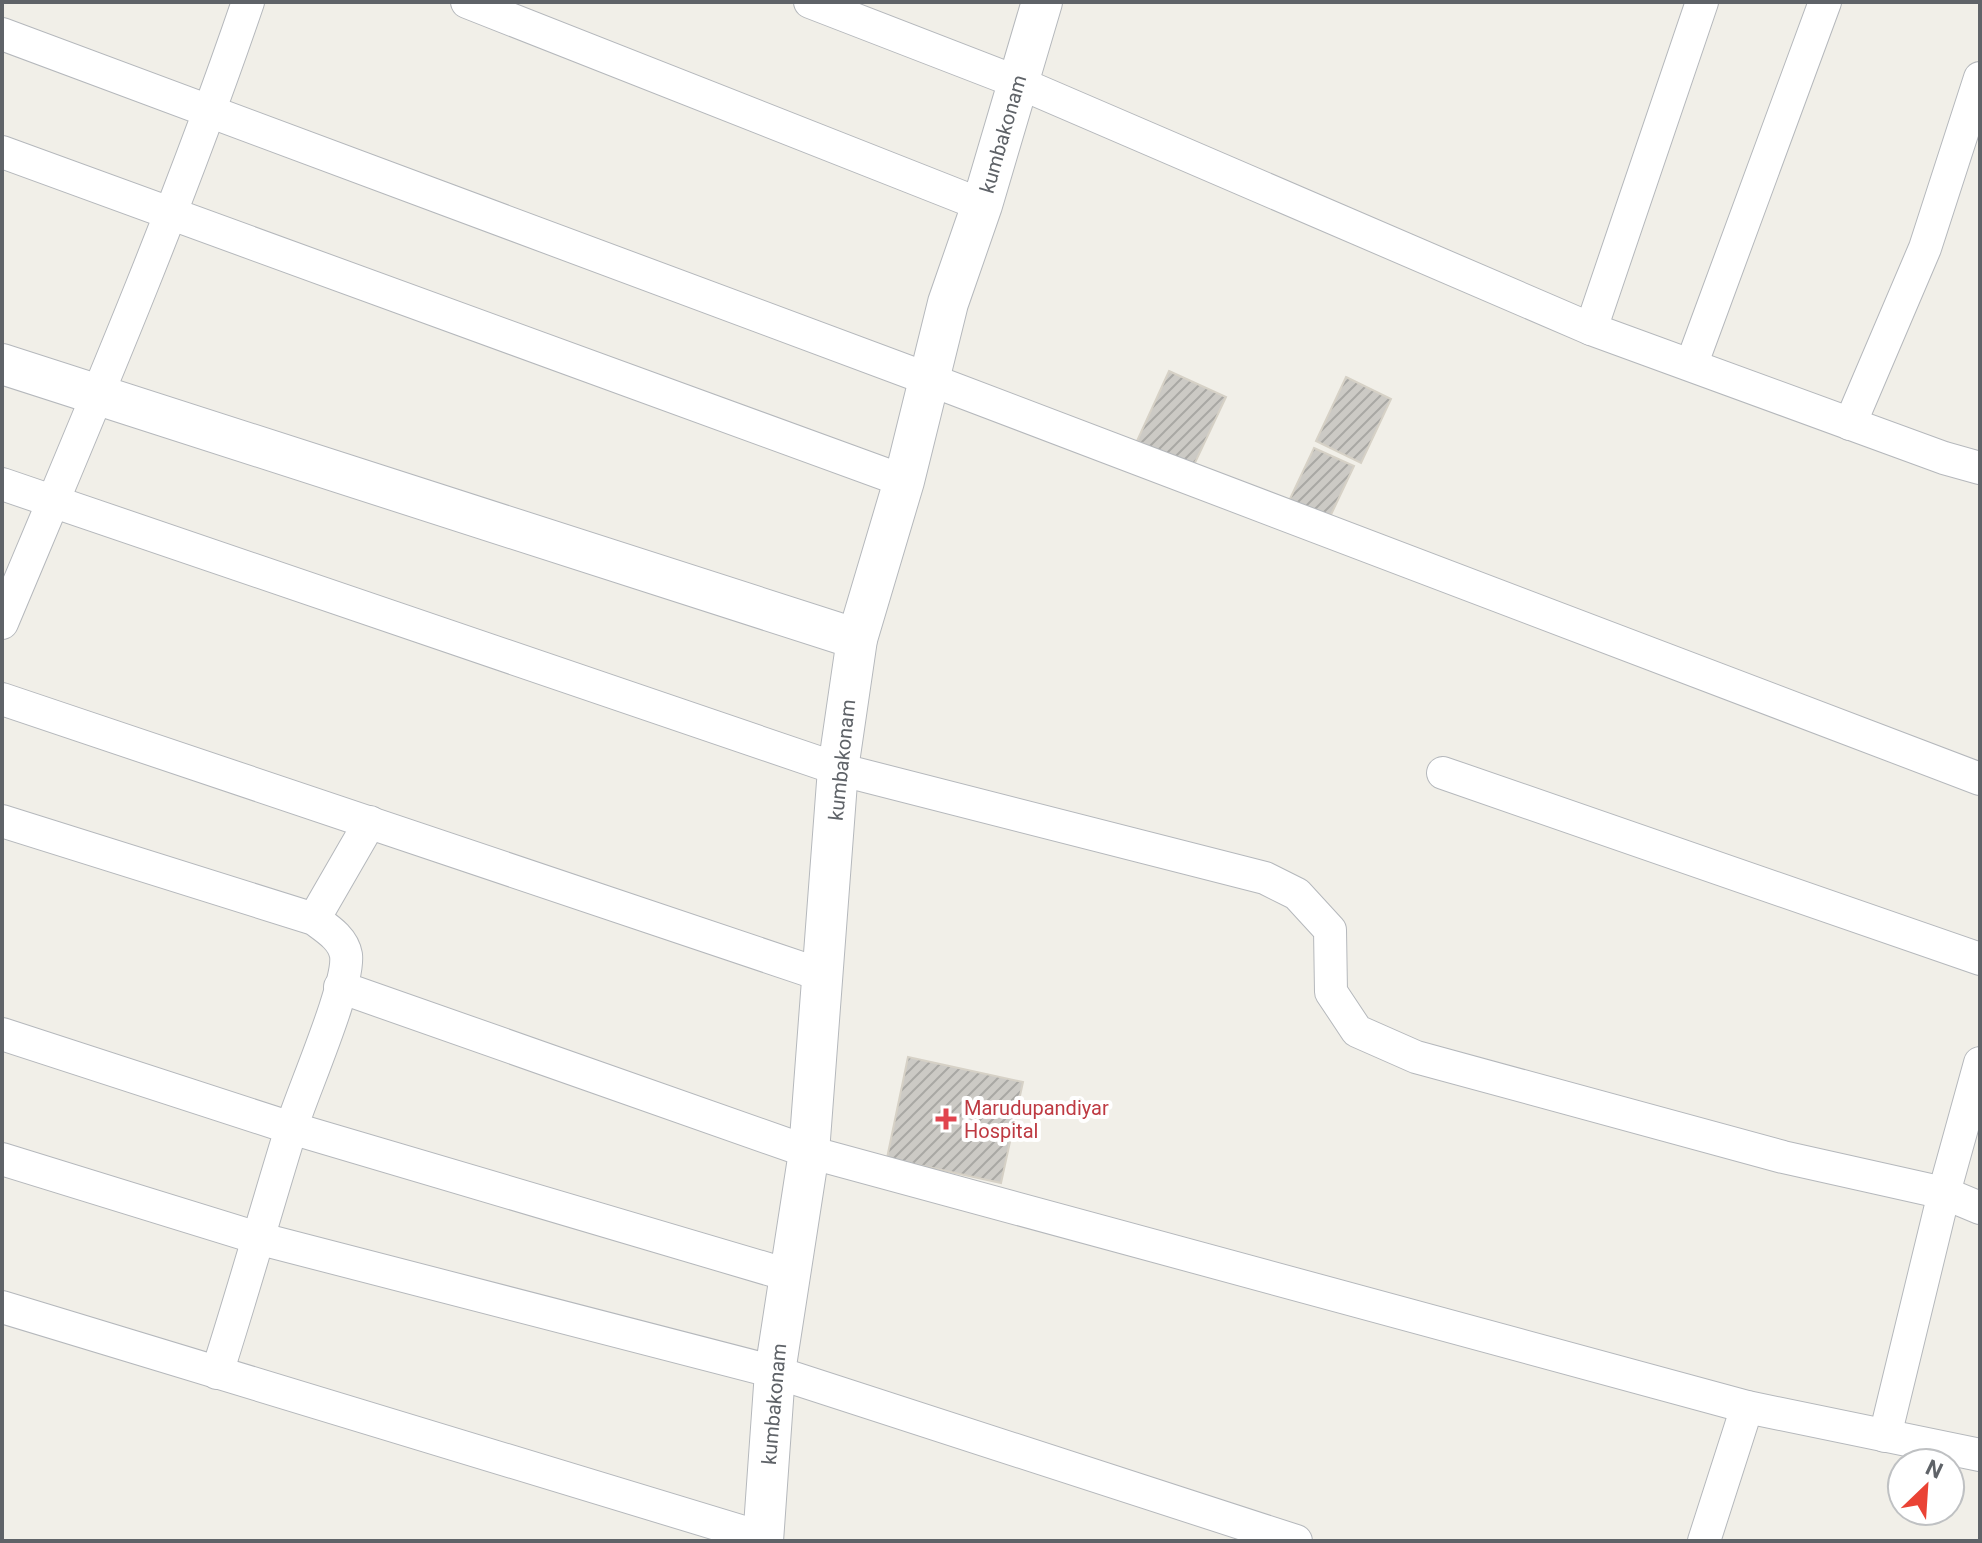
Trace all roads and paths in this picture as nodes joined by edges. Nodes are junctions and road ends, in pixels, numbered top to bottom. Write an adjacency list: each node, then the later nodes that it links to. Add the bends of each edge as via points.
1 (248, 2): 10 (street)
2 (467, 2): 12 (street)
3 (810, 2): 9 (street)
4 (1042, 2): 9 (street, kumbakonam)
5 (1702, 2): 14 (street)
6 (1825, 2): 15 (street)
7 (2, 34): 10 (street)
8 (1980, 78): 19 (street, via 1925,248)
9 (1017, 82): 12 (street, kumbakonam); 14 (street)
10 (210, 114): 13 (street); 17 (street)
11 (2, 152): 13 (street)
12 (982, 205): 17 (street, kumbakonam)
13 (170, 213): 18 (street); 21 (street)
14 (1591, 329): 15 (street)
15 (1692, 363): 19 (street)
16 (2, 364): 18 (street)
17 (928, 379): 21 (street, kumbakonam); 29 (street)
18 (99, 397): 23 (street); 25 (street)
19 (1850, 424): 20 (street)
20 (1980, 468)
21 (904, 481): 25 (street, kumbakonam)
22 (2, 484): 23 (street)
23 (53, 501): 24 (street); 27 (street)
24 (2, 623)
25 (857, 639): 27 (street, kumbakonam)
26 (2, 699): 31 (street)
27 (838, 769): 34 (street, kumbakonam); 41 (street, via 1265,878 1297,894 1330,930 1331,992 1357,1031 1416,1057 1783,1157)
28 (1443, 773): 33 (street)
29 (1980, 779)
30 (2, 821): 32 (street)
31 (370, 822): 32 (street); 34 (street)
32 (314, 919): 35 (street, via 336,936 346,955)
33 (1980, 959)
34 (825, 976): 39 (street, kumbakonam)
35 (340, 987): 38 (street); 39 (street)
36 (2, 1034): 38 (street)
37 (1980, 1063): 41 (street)
38 (291, 1128): 43 (street); 44 (street)
39 (809, 1152): 44 (street, kumbakonam); 48 (street)
40 (2, 1159): 43 (street)
41 (1944, 1193): 42 (street); 49 (street)
42 (1980, 1208)
43 (261, 1239): 46 (street); 47 (street)
44 (788, 1275): 46 (street, kumbakonam)
45 (2, 1307): 47 (street)
46 (775, 1372): 51 (street, kumbakonam); 52 (street)
47 (217, 1373): 51 (street)
48 (1747, 1407): 49 (street); 53 (street)
49 (1885, 1436): 50 (street)
50 (1980, 1455)
51 (763, 1540)
52 (1296, 1541)
53 (1704, 1541)

